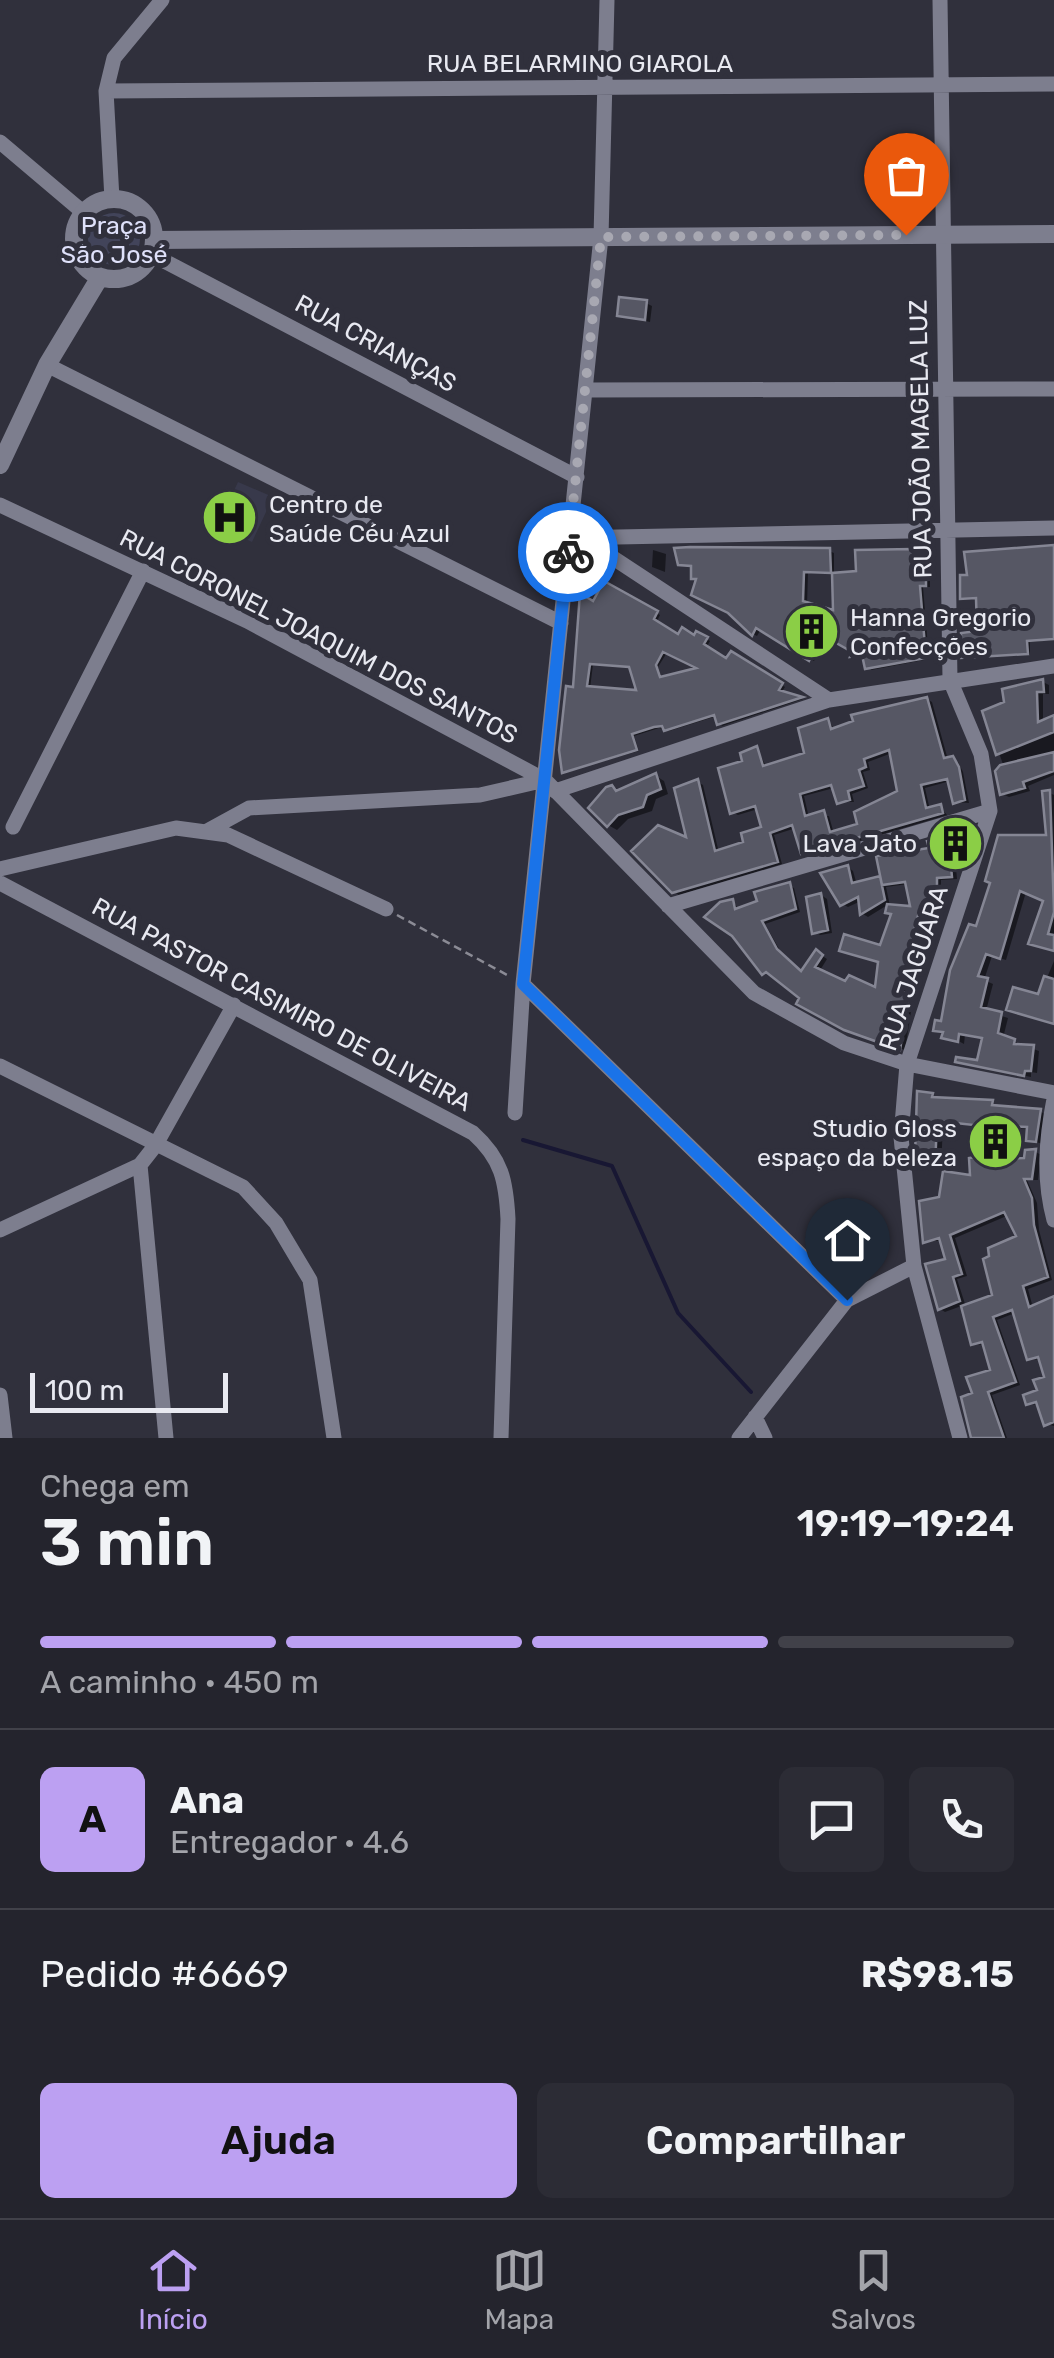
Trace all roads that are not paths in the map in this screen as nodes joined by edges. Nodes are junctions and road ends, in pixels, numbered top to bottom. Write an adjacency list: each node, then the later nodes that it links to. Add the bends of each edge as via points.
1 (162, 0): 7 (street, via 114,58)
2 (606, 0): 6 (street)
3 (940, 0): 5 (street, RUA JOÃO MAGELA LUZ)
4 (1054, 84): 5 (street, RUA BELARMINO GIAROLA)
5 (940, 85): 6 (street, RUA BELARMINO GIAROLA); 11 (street, RUA JOÃO MAGELA LUZ)
6 (604, 88): 7 (street, RUA BELARMINO GIAROLA); 13 (street)
7 (106, 91): 9 (street)
8 (0, 142): 10 (street)
9 (112, 199): 10 (street); 14 (street, via 142,210)
10 (84, 213): 15 (street, via 74,239 79,259)
11 (942, 234): 12 (street); 13 (street); 19 (street, RUA JOÃO MAGELA LUZ)
12 (1054, 234)
13 (601, 237): 14 (street); 18 (street)
14 (153, 247): 15 (street, via 134,274); 21 (street, RUA CRIANÇAS)
15 (100, 277): 16 (street)
16 (47, 365): 20 (street); 27 (street)
17 (1054, 388): 19 (street)
18 (587, 390): 19 (street); 21 (street)
19 (943, 390): 24 (street, RUA JOÃO MAGELA LUZ)
20 (0, 465)
21 (578, 476): 25 (street)
22 (0, 504): 26 (street, RUA CORONEL JOAQUIM DOS SANTOS)
23 (1054, 528): 24 (street)
24 (947, 530): 25 (street); 29 (street, RUA JOÃO MAGELA LUZ)
25 (577, 539): 27 (street); 30 (street)
26 (142, 571): 31 (street, RUA CORONEL JOAQUIM DOS SANTOS); 33 (street)
27 (561, 623): 31 (street)
28 (1054, 666): 29 (street)
29 (950, 680): 30 (street); 32 (street, RUA JOÃO MAGELA LUZ, via 981,754)
30 (829, 700): 31 (street)
31 (550, 786): 34 (street, via 249,808); 37 (street, RUA CORONEL JOAQUIM DOS SANTOS); 39 (street)
32 (990, 811): 37 (street); 41 (street, RUA JAGUARA)
33 (14, 827)
34 (205, 832): 35 (street, via 176,828); 38 (street, via 228,834)
35 (0, 869)
36 (0, 883): 40 (street, RUA PASTOR CASIMIRO DE OLIVEIRA)
37 (668, 906): 41 (street, RUA CORONEL JOAQUIM DOS SANTOS, via 754,993 844,1043)
38 (386, 909)
39 (523, 984): 44 (street); 50 (street)
40 (234, 1005): 45 (street); 56 (street, RUA PASTOR CASIMIRO DE OLIVEIRA, via 472,1133 493,1151 506,1183 508,1219)
41 (907, 1064): 43 (street, RUA CORONEL JOAQUIM DOS SANTOS); 49 (street, RUA JAGUARA, via 902,1137)
42 (0, 1066): 45 (street)
43 (1054, 1096): 47 (street, via 1046,1141)
44 (515, 1113)
45 (156, 1146): 46 (street); 55 (street, via 243,1187 284,1237 310,1280)
46 (140, 1165): 48 (street); 54 (street)
47 (1054, 1220)
48 (0, 1230)
49 (914, 1266): 50 (street); 59 (street, RUA JAGUARA)
50 (847, 1300): 52 (street)
51 (0, 1395): 53 (street)
52 (754, 1417): 57 (street); 58 (street)
53 (6, 1438)
54 (166, 1438)
55 (334, 1438)
56 (502, 1438)
57 (739, 1438)
58 (765, 1438)
59 (960, 1438)

